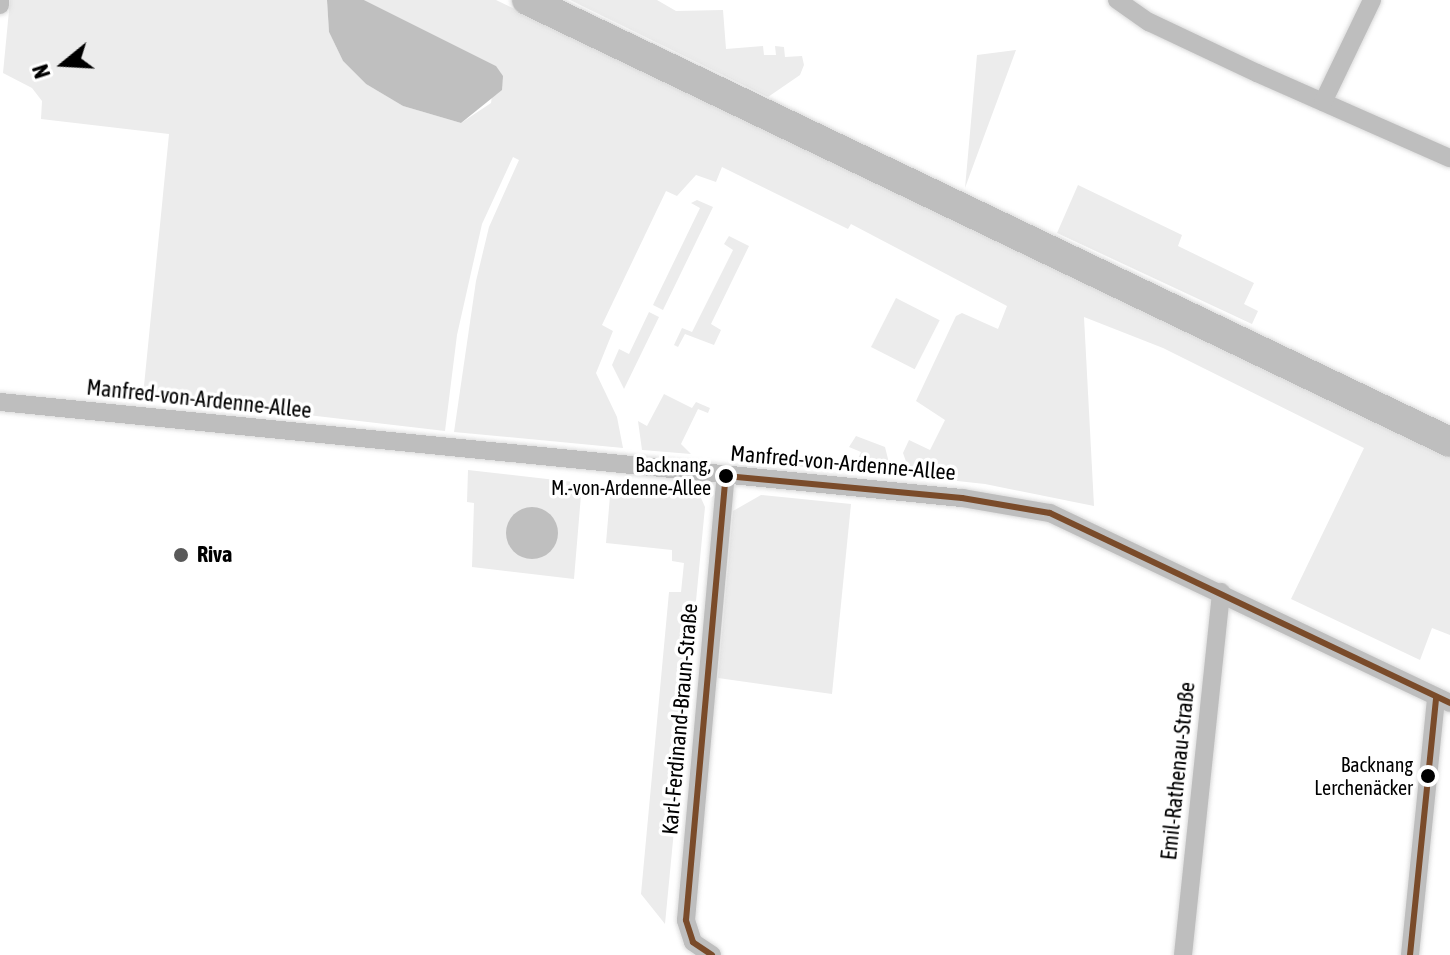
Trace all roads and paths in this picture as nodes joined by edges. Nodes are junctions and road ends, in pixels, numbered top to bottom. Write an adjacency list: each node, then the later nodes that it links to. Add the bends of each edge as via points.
1 (527, 0): 7 (main road)
2 (1117, 0): 4 (street, via 1149,22)
3 (1372, 0): 4 (street)
4 (1323, 102): 5 (street)
5 (1450, 158)
6 (0, 402): 8 (street, Manfred-von-Ardenne-Allee)
7 (1444, 440)
8 (726, 476): 9 (street, Manfred-von-Ardenne-Allee, via 962,498 1050,513); 11 (street, Karl-Ferdinand-Braun-Straße, via 686,920 693,942)
9 (1221, 592): 10 (street, Manfred-von-Ardenne-Allee); 12 (street, Emil-Rathenau-Straße)
10 (1443, 700): 13 (street)
11 (712, 955)
12 (1183, 955)
13 (1410, 955)

